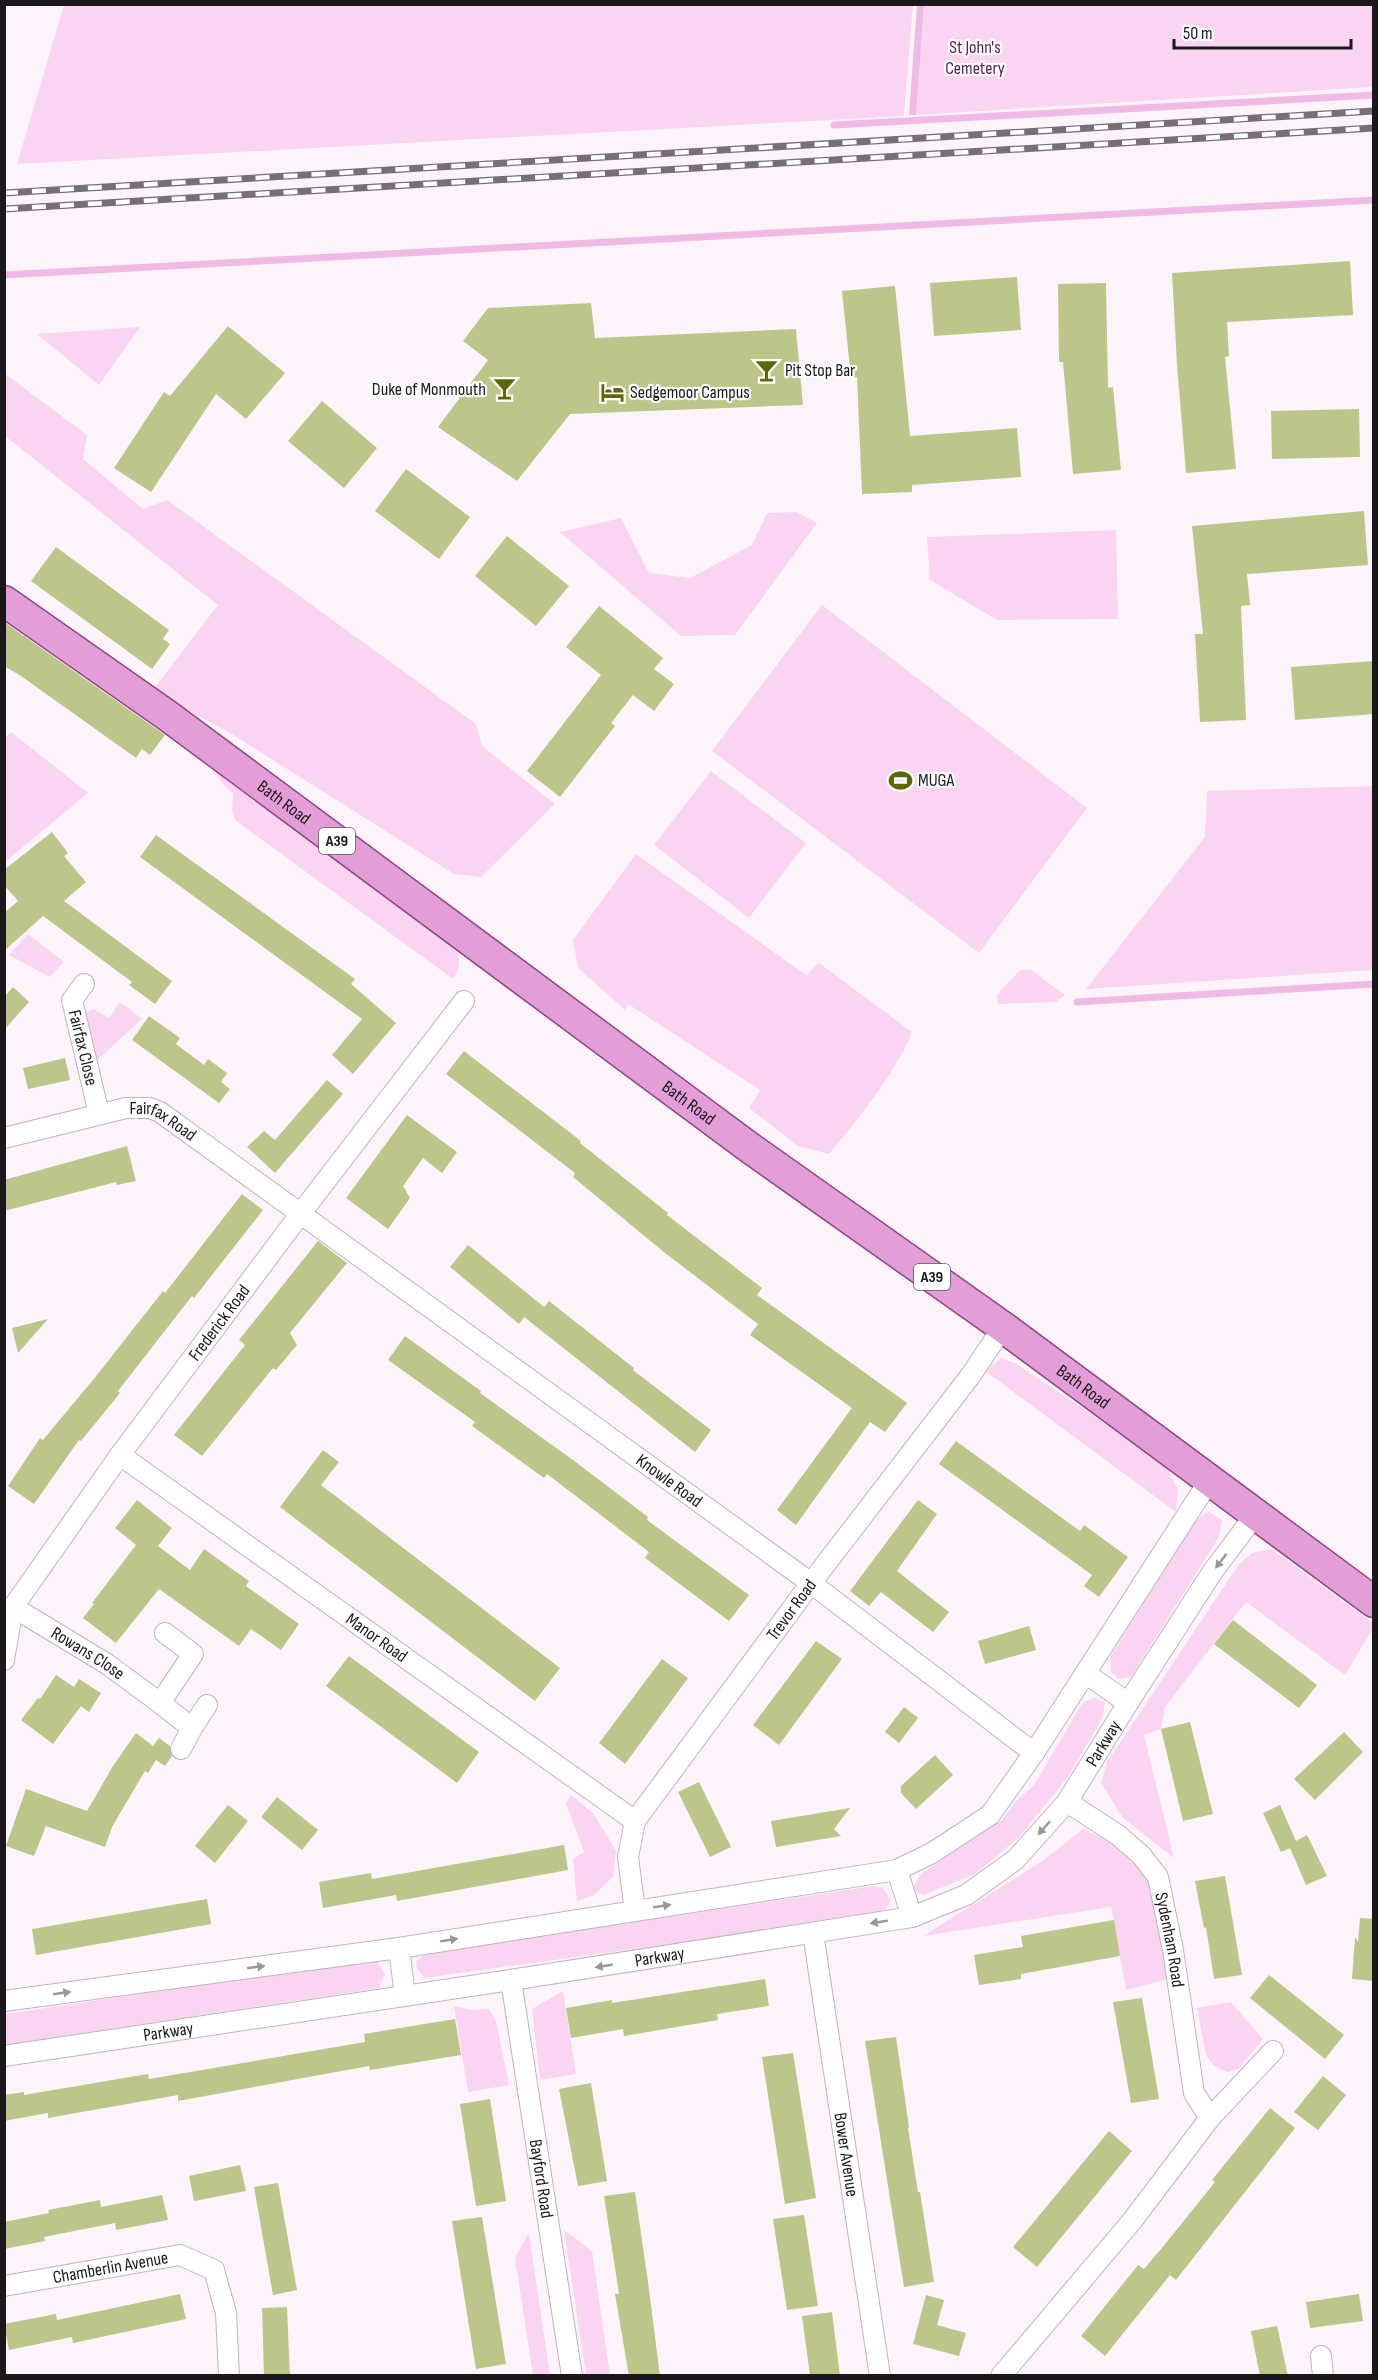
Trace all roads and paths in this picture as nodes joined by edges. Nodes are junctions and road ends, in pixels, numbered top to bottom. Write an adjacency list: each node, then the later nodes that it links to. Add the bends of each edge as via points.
1 (4, 601): 7 (main road, Bath Road / A39, via 191,733 750,1148)
2 (84, 984): 4 (street, Fairfax Close, via 72,1000)
3 (464, 1001): 6 (street, Frederick Road)
4 (99, 1114): 5 (street, Fairfax Road); 6 (street, Fairfax Road, via 139,1106 160,1112)
5 (4, 1138)
6 (300, 1213): 8 (street, Frederick Road); 11 (street, Knowle Road)
7 (1002, 1327): 9 (main road, Bath Road / A39); 11 (street, Trevor Road, via 971,1375)
8 (120, 1455): 13 (street, Frederick Road); 24 (street, Manor Road)
9 (1209, 1481): 10 (main road, Bath Road / A39); 16 (street)
10 (1256, 1514): 12 (main road, Bath Road / A39); 18 (street, Parkway, one-way to 18, via 1213,1571)
11 (811, 1583): 22 (street, Knowle Road); 24 (street, Trevor Road)
12 (1374, 1602)
13 (13, 1607): 15 (street, Frederick Road); 17 (street, Rowans Close, via 107,1664)
14 (165, 1633): 17 (street, via 193,1654)
15 (4, 1660)
16 (1085, 1673): 18 (street, Parkway); 22 (street)
17 (160, 1703): 20 (street, Rowans Close)
18 (1128, 1703): 23 (street, Parkway)
19 (207, 1705): 20 (street)
20 (192, 1728): 21 (street)
21 (181, 1749)
22 (1034, 1753): 25 (street, via 990,1815 932,1853)
23 (1067, 1802): 27 (street, Parkway, one-way to 27, via 1015,1860 966,1895); 35 (street, Sydenham Road, via 1118,1835 1158,1877 1194,2093)
24 (635, 1821): 26 (street, Trevor Road, via 628,1857)
25 (897, 1870): 26 (street, one-way to 25); 27 (street)
26 (635, 1911): 29 (street, one-way to 26)
27 (912, 1917): 28 (street, Parkway, one-way to 28)
28 (813, 1933): 30 (street, Parkway, one-way to 30); 40 (street, Bower Avenue)
29 (399, 1948): 31 (street); 32 (street, one-way to 29)
30 (511, 1980): 31 (street, Parkway); 39 (street, Bayford Road)
31 (405, 1996): 34 (street, Parkway)
32 (4, 2001)
33 (1273, 2051): 35 (street)
34 (4, 2056)
35 (1210, 2118): 41 (street, via 1132,2222)
36 (4, 2286): 38 (street, Chamberlin Avenue, via 180,2255 214,2270 226,2313)
37 (1321, 2356): 42 (street)
38 (229, 2376)
39 (572, 2376)
40 (880, 2376)
41 (1001, 2376)
42 (1323, 2376)

